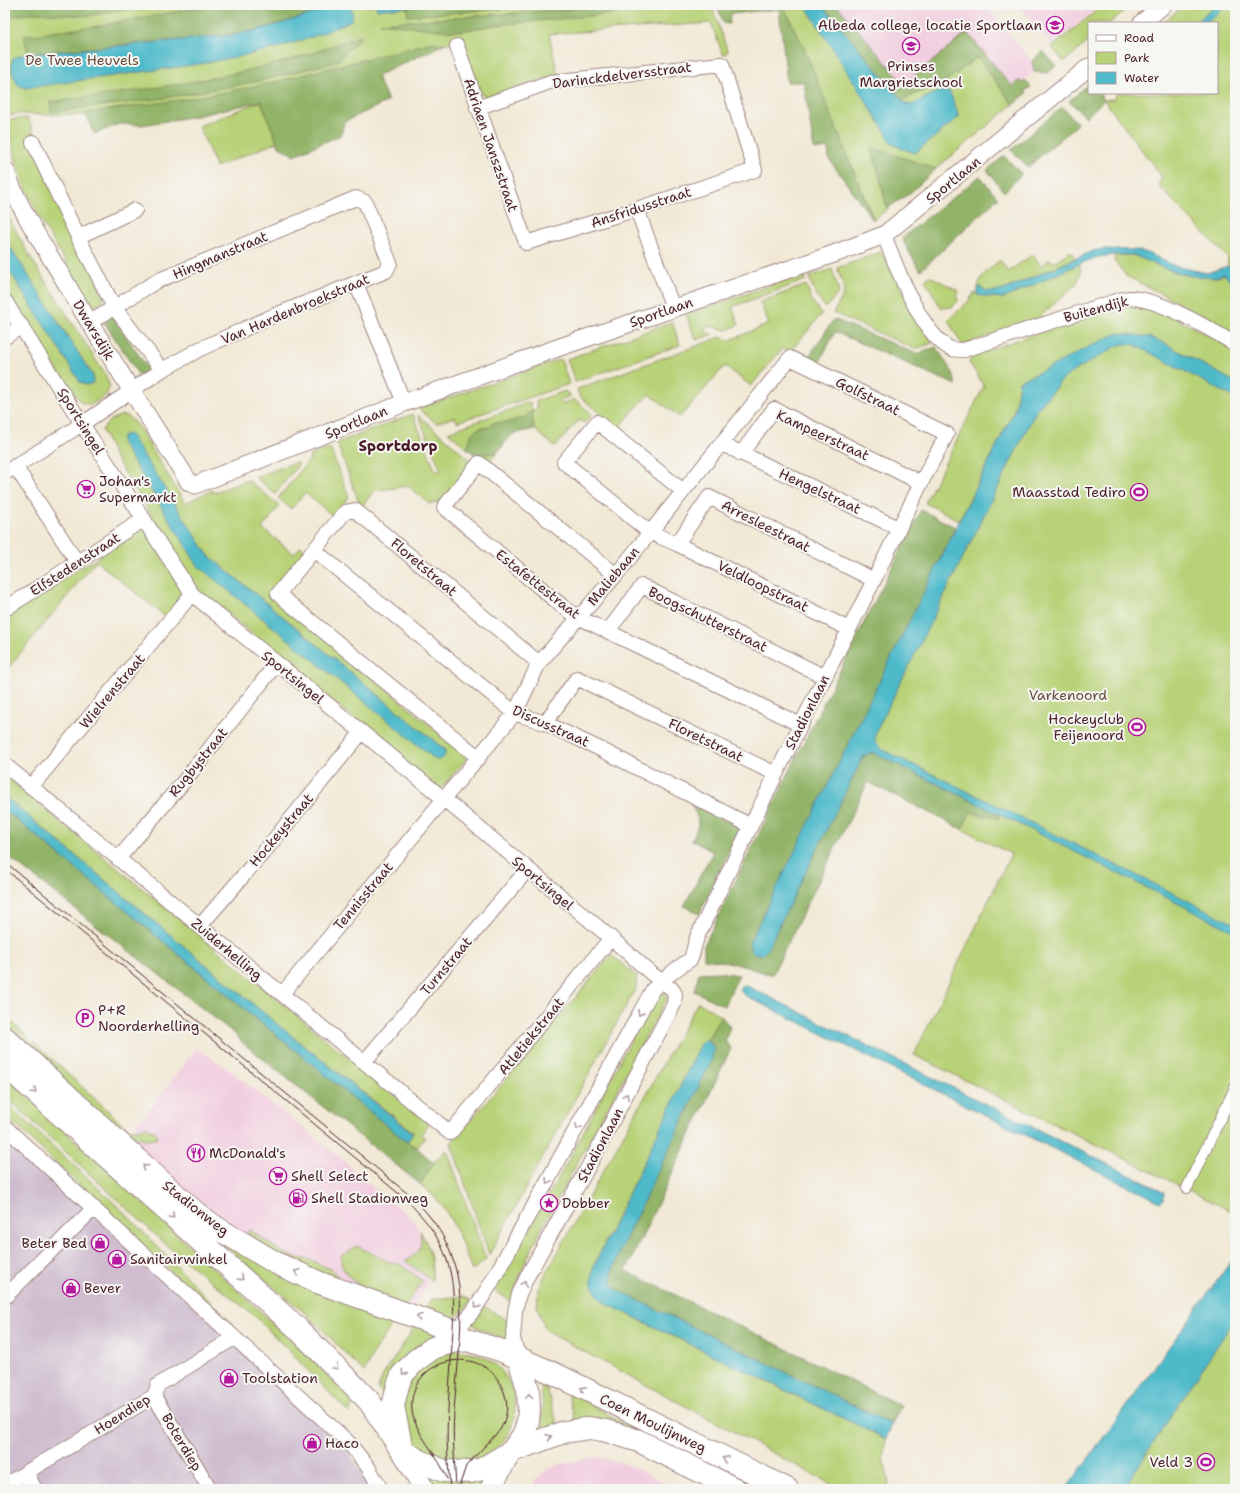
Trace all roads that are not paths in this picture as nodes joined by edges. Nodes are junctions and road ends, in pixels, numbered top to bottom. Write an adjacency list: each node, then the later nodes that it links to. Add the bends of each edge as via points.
1 (1163, 5): 2 (street)
2 (1143, 22)
3 (457, 46): 5 (street, Adriaen Janszstraat)
4 (1088, 68): 12 (street, Sportlaan)
5 (477, 108): 8 (street, Darinckdelversstraat, via 550,82 722,64); 14 (street, Adriaen Janszstraat)
6 (34, 142): 13 (street)
7 (5, 170): 19 (street, Dwarsdijk, via 34,232)
8 (755, 170): 10 (street, Ansfridusstraat)
9 (356, 198): 15 (street, Van Hardenbroekstraat, via 365,202 390,263 386,271); 17 (street, Hingmanstraat, via 158,281)
10 (637, 209): 14 (street, Ansfridusstraat); 18 (street)
11 (135, 210): 13 (street)
12 (884, 235): 18 (street, Sportlaan, via 830,256); 22 (street, Buitendijk, via 905,287 925,323 939,340 951,349 964,350 1131,298 1148,300 1185,316)
13 (78, 237): 17 (street)
14 (526, 243)
15 (356, 283): 24 (street, Van Hardenbroekstraat, via 200,349); 26 (street)
16 (5, 301): 20 (street, Sportsingel)
17 (114, 307): 19 (street, Hingmanstraat); 24 (street)
18 (673, 308): 26 (street, Sportlaan)
19 (89, 323): 25 (street, Dwarsdijk)
20 (22, 326): 21 (street); 27 (street, Sportsingel)
21 (5, 337)
22 (1235, 344)
23 (790, 358): 28 (street, Golfstraat); 29 (street, Maliebaan)
24 (162, 370): 25 (street, Van Hardenbroekstraat)
25 (132, 391): 27 (street, Van Hardenbroekstraat); 33 (street, Dwarsdijk)
26 (404, 403): 33 (street, Sportlaan)
27 (82, 424): 31 (street, Van Hardenbroekstraat); 35 (street, Sportsingel)
28 (947, 434): 32 (street, Stadionlaan)
29 (722, 444): 30 (street); 34 (street, Maliebaan)
30 (741, 454): 32 (street, Kampeerstraat, via 774,409); 36 (street, Hengelstraat)
31 (10, 469): 40 (street)
32 (920, 483): 36 (street, Stadionlaan)
33 (192, 485)
34 (683, 491): 37 (street, Maliebaan); 37 (street, via 597,422 564,462)
35 (144, 519): 40 (street, Elfstedenstraat); 43 (street, Sportsingel)
36 (898, 528): 42 (street, Stadionlaan)
37 (649, 532): 38 (street, Veldloopstraat); 41 (street, Maliebaan)
38 (677, 544): 42 (street, Arresleestraat, via 709,497); 46 (street, Veldloopstraat)
39 (315, 551): 49 (street, Floretstraat, via 345,512 355,510); 51 (street, Discusstraat); 55 (street, via 278,594)
40 (77, 562): 44 (street, Elfstedenstraat)
41 (616, 575): 45 (street, Maliebaan); 45 (street, Estafettestraat, via 479,463 444,507)
42 (874, 580): 46 (street, Stadionlaan)
43 (192, 594): 48 (street, Sportsingel); 58 (street, Wielrenstraat)
44 (5, 609)
45 (578, 617): 47 (street, Estafettestraat); 49 (street, Maliebaan)
46 (849, 629): 50 (street, Stadionlaan)
47 (608, 631): 50 (street, Boogschutterstraat, via 642,586); 53 (street, Estafettestraat)
48 (277, 663): 54 (street, Sportsingel); 61 (street, Rugbystraat, via 185,780)
49 (539, 663): 51 (street, Maliebaan)
50 (825, 676): 53 (street, Stadionlaan)
51 (515, 714): 52 (street, Discusstraat); 55 (street, Maliebaan)
52 (545, 723): 57 (street, Floretstraat, via 577,678); 60 (street, Discusstraat)
53 (800, 725): 57 (street, Stadionlaan)
54 (361, 733): 59 (street, Sportsingel); 63 (street, Hockeystraat)
55 (478, 758): 59 (street, Maliebaan)
56 (5, 765): 58 (street, Zuiderhelling)
57 (776, 774): 60 (street, Stadionlaan)
58 (31, 787): 61 (street, Zuiderhelling)
59 (444, 799): 62 (street, Sportsingel); 66 (street, Tennisstraat)
60 (751, 826): 65 (street, Stadionlaan, via 697,937 691,960 674,970)
61 (118, 859): 63 (street, Zuiderhelling)
62 (528, 870): 64 (street, Sportsingel); 68 (street, Turnstraat)
63 (200, 926): 66 (street, Zuiderhelling)
64 (611, 938): 65 (street, Sportsingel); 72 (street, Atletiekstraat)
65 (667, 985): 76 (street, Stadionlaan, one-way to 76, via 653,989 502,1264 481,1300); 78 (street, Stadionlaan, one-way to 65, via 513,1339 520,1294 674,1004 675,994)
66 (282, 994): 68 (street, Zuiderhelling)
67 (5, 1038): 76 (main road, Stadionweg, one-way to 67, via 314,1280 276,1263 218,1228 196,1213)
68 (364, 1062): 72 (street, Zuiderhelling)
69 (5, 1065): 80 (main road, Stadionweg, one-way to 80, via 295,1326 370,1401)
70 (1235, 1088): 73 (street)
71 (5, 1127): 74 (street)
72 (450, 1133)
73 (1187, 1188)
74 (94, 1208): 75 (street); 77 (street)
75 (5, 1297)
76 (455, 1333): 78 (main road, Stadionweg); 80 (main road, Stadionweg, one-way to 80, via 415,1361 402,1375 393,1406)
77 (234, 1338): 79 (street, Hoendiep, via 158,1385); 86 (street, via 348,1442)
78 (519, 1359): 81 (main road, Stadionweg, one-way to 78, via 524,1434 529,1409 528,1390); 90 (main road, Coen Moulijnweg, one-way to 78, via 555,1374)
79 (154, 1396): 82 (street, Hoendiep); 85 (street, Boterdiep)
80 (402, 1451): 81 (main road, Stadionweg, via 444,1471 463,1472 482,1469); 87 (main road, Stadionweg)
81 (512, 1451): 88 (main road, Stadionweg); 89 (main road, Coen Moulijnweg, one-way to 89, via 564,1432 590,1428 639,1441)
82 (26, 1472): 83 (street, Hoendiep); 84 (street)
83 (5, 1485)
84 (36, 1489)
85 (210, 1489)
86 (382, 1489)
87 (424, 1489)
88 (490, 1489)
89 (735, 1489)
90 (787, 1489)

